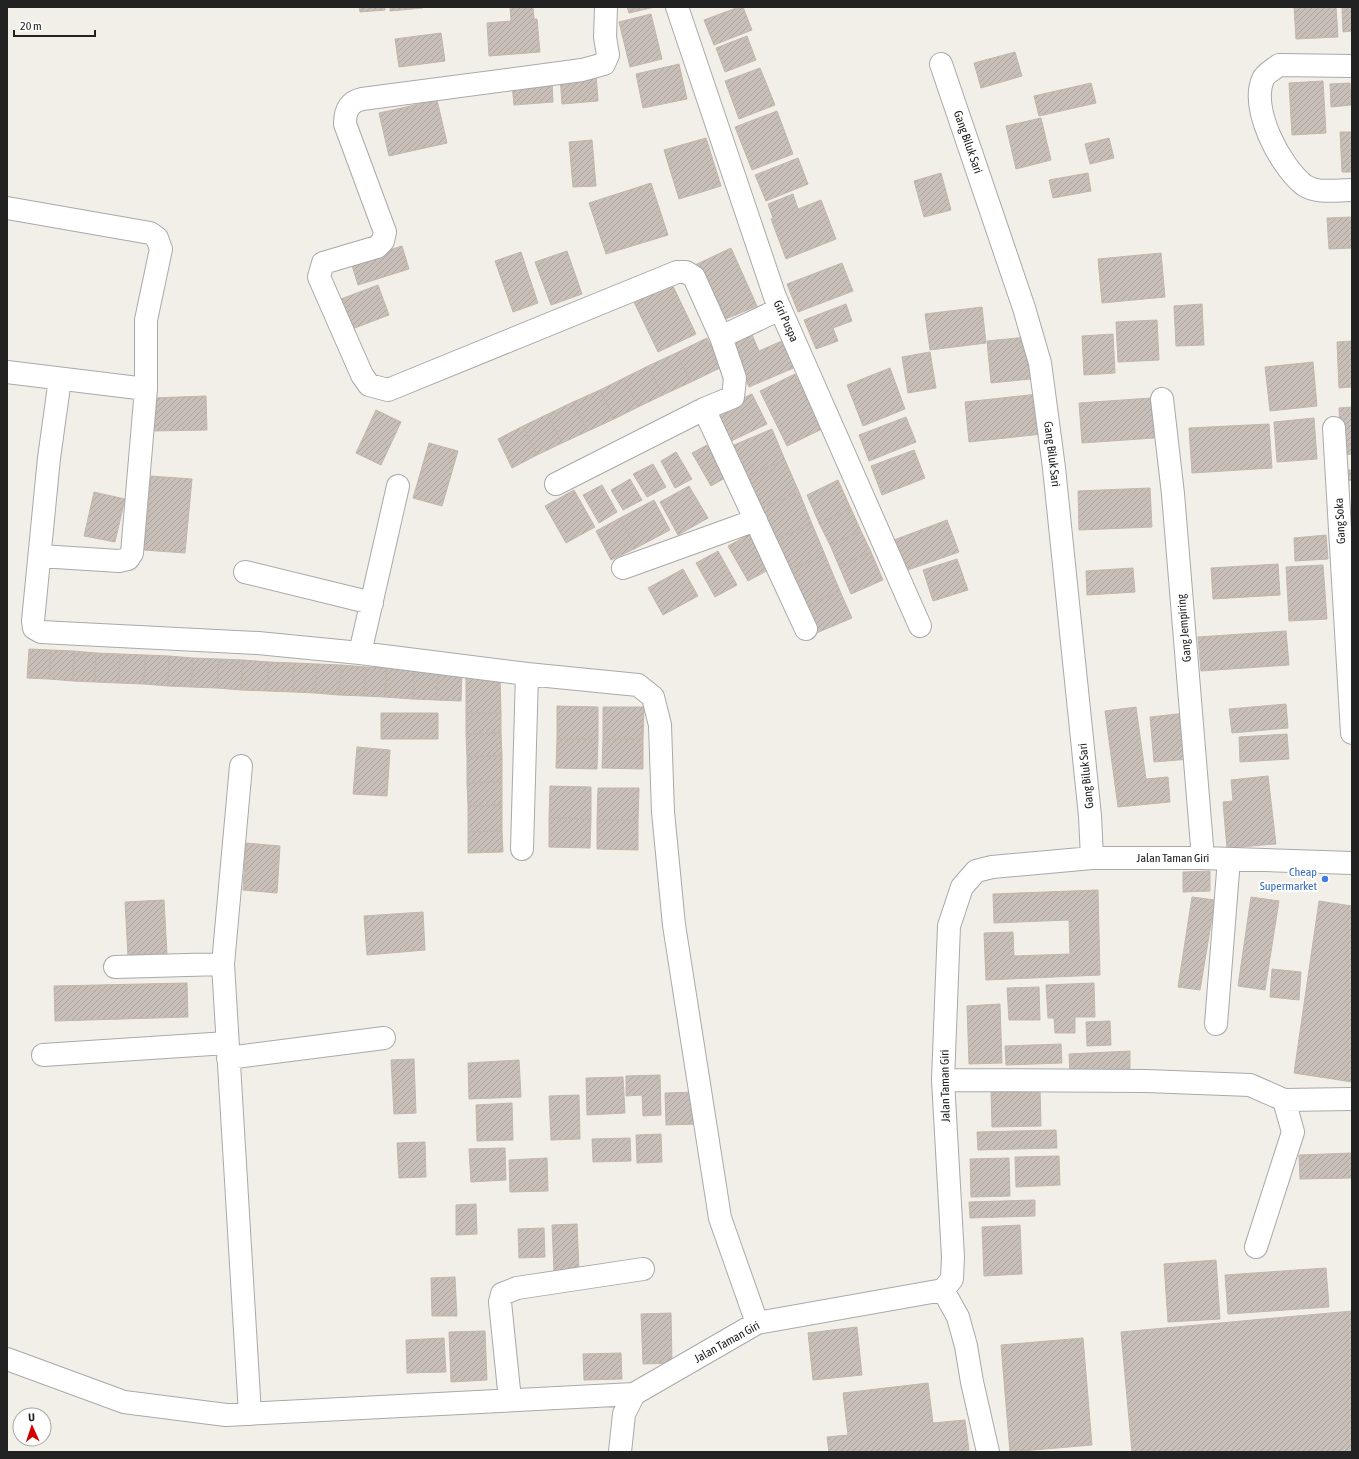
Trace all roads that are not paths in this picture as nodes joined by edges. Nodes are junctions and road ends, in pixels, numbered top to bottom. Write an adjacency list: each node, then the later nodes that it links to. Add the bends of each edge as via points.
1 (606, 7): 8 (street, via 605,37 608,55 604,64 582,70 362,99 351,104 345,114 345,124 384,237 377,247 322,263 319,277 362,374 369,385 388,390 677,272 686,272 694,277)
2 (677, 7): 7 (street, Giri Puspa)
3 (942, 64): 29 (street, Gang Biluk Sari, via 1040,363 1056,484 1090,816)
4 (1352, 66): 5 (street, via 1279,65 1264,78 1259,93 1268,134 1289,169 1305,185 1322,191)
5 (1352, 190)
6 (7, 208): 11 (street, via 150,233 157,238 161,249 146,320)
7 (780, 309): 8 (street); 22 (street, Giri Puspa)
8 (721, 337): 13 (street, via 735,378 732,397)
9 (7, 372): 10 (street)
10 (60, 379): 11 (street); 18 (street, via 49,458)
11 (146, 389): 18 (street, via 132,553 128,559 119,561)
12 (1162, 399): 30 (street, Gang Jempiring, via 1173,494)
13 (704, 409): 15 (street); 17 (street)
14 (1334, 428): 26 (street, Gang Soka)
15 (556, 484)
16 (398, 486): 21 (street)
17 (756, 520): 19 (street); 23 (street)
18 (40, 556): 24 (street, via 33,621 34,628 41,632 258,643)
19 (623, 568)
20 (246, 572): 21 (street)
21 (372, 603): 24 (street)
22 (920, 626)
23 (806, 629)
24 (360, 653): 25 (street)
25 (527, 674): 28 (street); 45 (street, via 638,685 653,697 660,725 663,812 674,925 720,1218)
26 (1352, 733)
27 (241, 766): 33 (street)
28 (522, 849)
29 (1092, 858): 30 (street, Jalan Taman Giri); 39 (street, Jalan Taman Giri, via 992,866 976,871 962,888 949,926)
30 (1203, 858): 31 (street, Jalan Taman Giri)
31 (1229, 859): 32 (street, Jalan Taman Giri); 35 (street)
32 (1352, 863)
33 (223, 964): 34 (street); 37 (street)
34 (115, 967)
35 (1216, 1024)
36 (384, 1038): 37 (street)
37 (228, 1050): 38 (street); 49 (street)
38 (44, 1055)
39 (943, 1080): 41 (street, via 1146,1081 1250,1085); 44 (street, Jalan Taman Giri, via 953,1257 952,1279)
40 (1352, 1099): 41 (street)
41 (1284, 1100): 42 (street, via 1293,1132)
42 (1256, 1247)
43 (643, 1269): 48 (street, via 517,1288 502,1294 500,1302)
44 (942, 1290): 45 (street, Jalan Taman Giri); 51 (street, via 958,1317)
45 (757, 1323): 47 (street, Jalan Taman Giri)
46 (7, 1359): 49 (street, via 124,1402 226,1416)
47 (634, 1394): 48 (street); 50 (street, via 624,1414)
48 (510, 1400): 49 (street)
49 (250, 1414)
50 (620, 1452)
51 (988, 1452)

